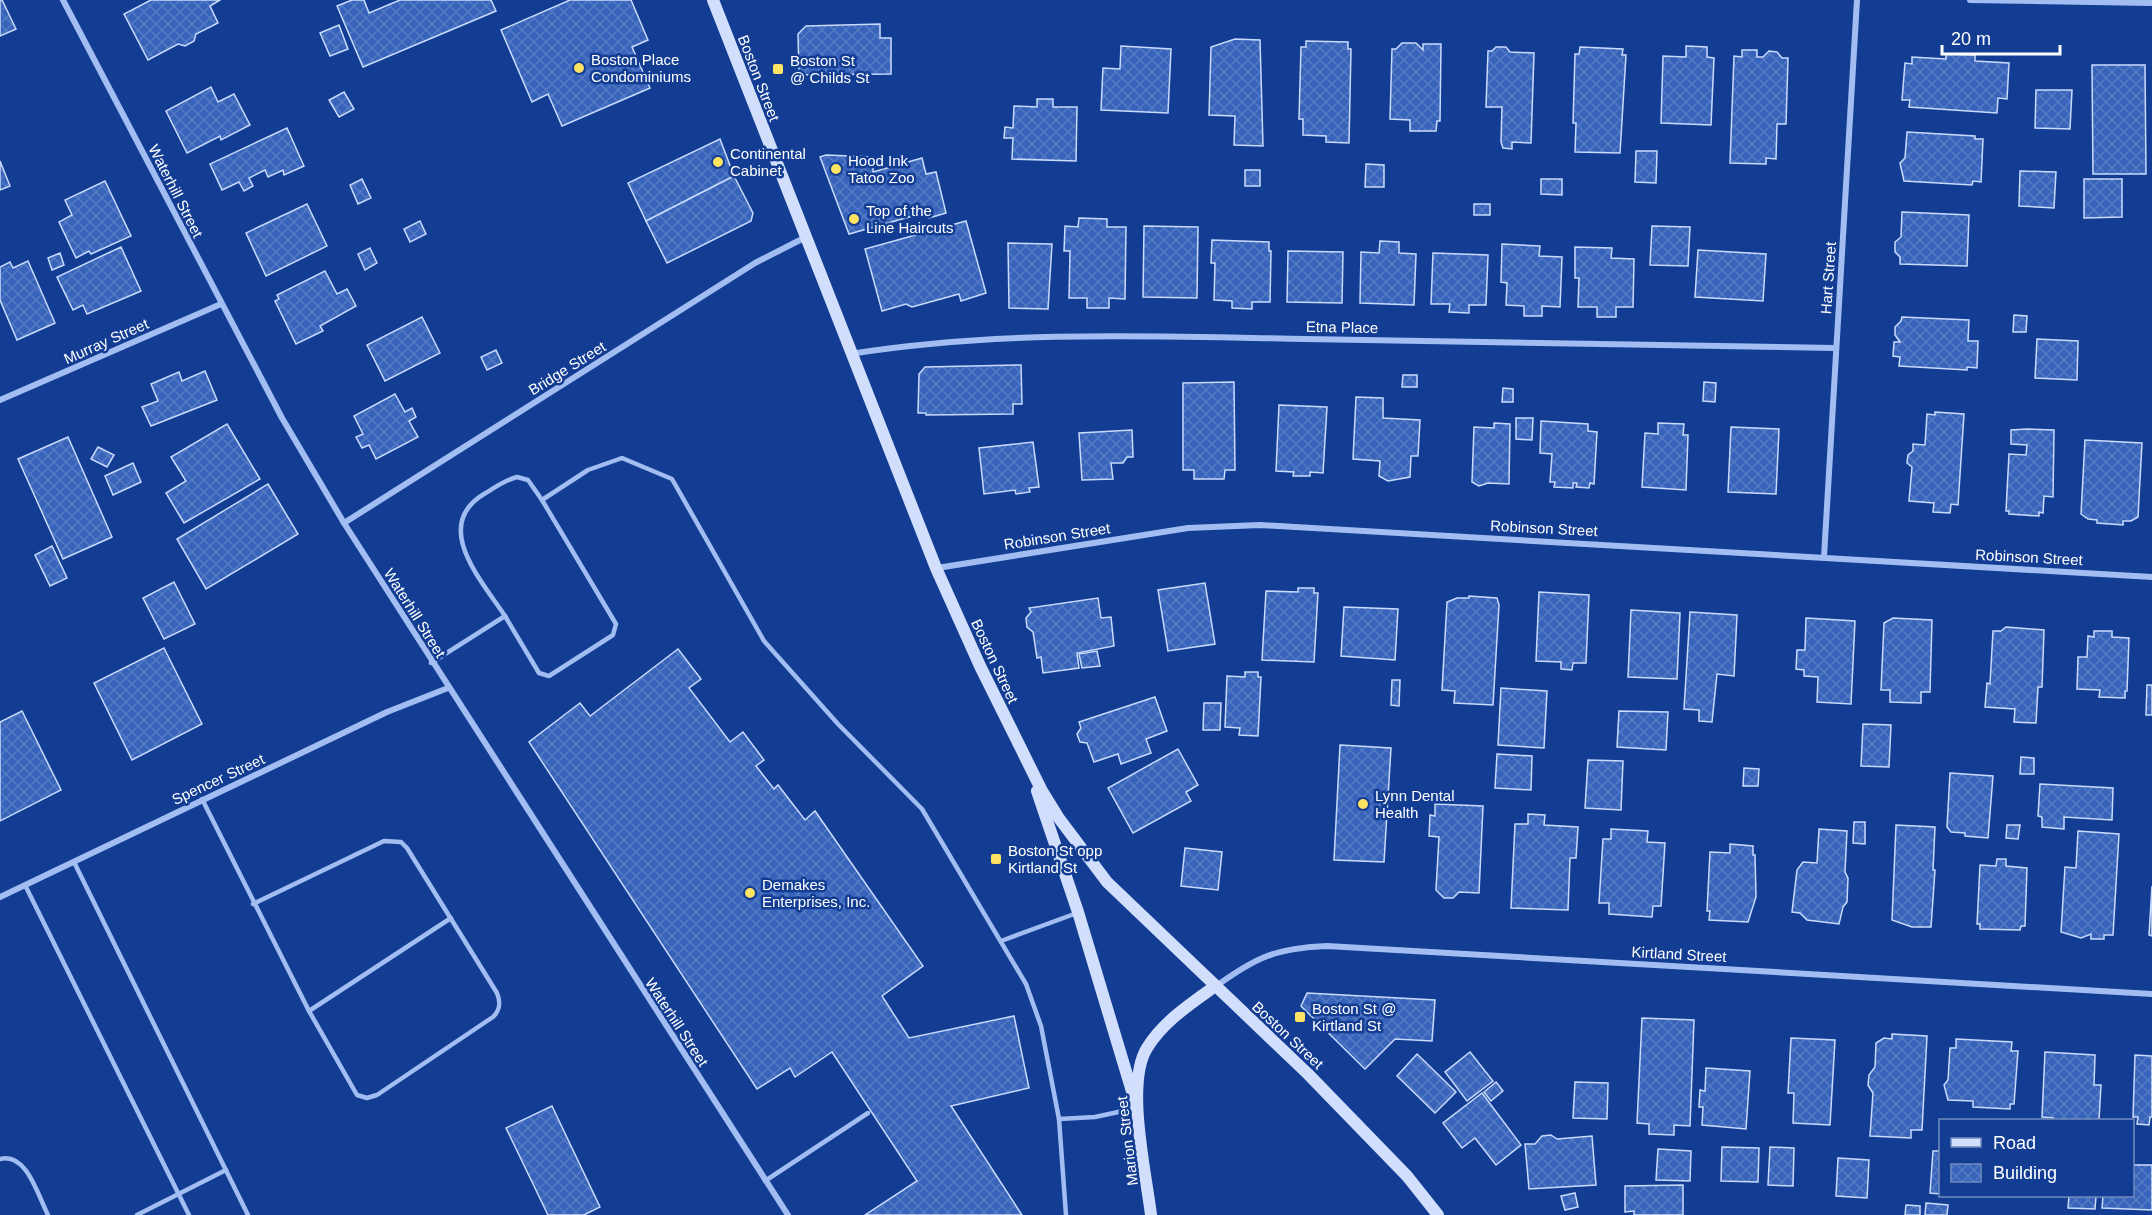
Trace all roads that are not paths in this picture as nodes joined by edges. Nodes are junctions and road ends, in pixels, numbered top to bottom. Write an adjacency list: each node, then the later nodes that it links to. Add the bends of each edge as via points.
1 (63, 0): 7 (street, Waterhill Street)
2 (713, 0): 6 (main road, Boston Street)
3 (1857, 0): 8 (street, Hart Street)
4 (1970, 0): 5 (street)
5 (2152, 3)
6 (806, 237): 9 (main road, Boston Street); 12 (street, Bridge Street, via 755,263)
7 (221, 304): 10 (street, Murray Street); 12 (street, Waterhill Street)
8 (1835, 348): 9 (street, Etna Place, via 1080,335 925,343); 13 (street, Hart Street)
9 (850, 354): 14 (main road, Boston Street)
10 (0, 400)
11 (542, 500): 16 (lane, via 528,480 517,477 470,503 464,513 462,546); 16 (lane, via 616,624 613,635 549,676 539,673); 27 (lane, via 588,470 622,458 672,479 764,641 922,809)
12 (344, 523): 17 (street, Waterhill Street)
13 (1824, 557): 14 (street, Robinson Street, via 1247,525 1188,528); 15 (street, Robinson Street)
14 (936, 568): 19 (main road, Boston Street)
15 (2152, 577)
16 (505, 616): 17 (lane)
17 (431, 663): 18 (street, Waterhill Street)
18 (448, 688): 20 (street, Spencer Street, via 387,712); 36 (street, Waterhill Street)
19 (1027, 765): 25 (main road); 28 (main road, Boston Street, via 1058,817 1107,882)
20 (202, 799): 21 (street, Spencer Street); 24 (lane)
21 (74, 862): 22 (street, Spencer Street); 35 (lane)
22 (25, 885): 23 (street, Spencer Street); 37 (lane)
23 (0, 897)
24 (253, 904): 26 (lane, via 393,839 405,844); 30 (lane)
25 (1078, 912): 27 (lane); 31 (main road)
26 (451, 918): 30 (lane); 30 (lane, via 497,993 498,1011 377,1095 367,1098 354,1092)
27 (1001, 941): 33 (lane, via 1034,1005)
28 (1214, 987): 29 (street, Kirtland Street, via 1261,956 1327,946); 31 (main road, Marion Street, via 1171,1019 1146,1049 1138,1074); 45 (main road, Boston Street, via 1316,1082 1407,1176)
29 (2152, 994)
30 (309, 1011)
31 (1137, 1108): 33 (lane, via 1095,1117); 44 (main road, Marion Street)
32 (868, 1113): 36 (lane)
33 (1059, 1119): 43 (lane)
34 (0, 1159): 38 (lane, via 9,1158 23,1165)
35 (226, 1170): 37 (lane); 41 (lane)
36 (765, 1181): 42 (street, Waterhill Street)
37 (178, 1194): 39 (lane); 40 (lane)
38 (48, 1215)
39 (137, 1215)
40 (189, 1215)
41 (248, 1215)
42 (788, 1215)
43 (1066, 1215)
44 (1151, 1215)
45 (1438, 1215)

